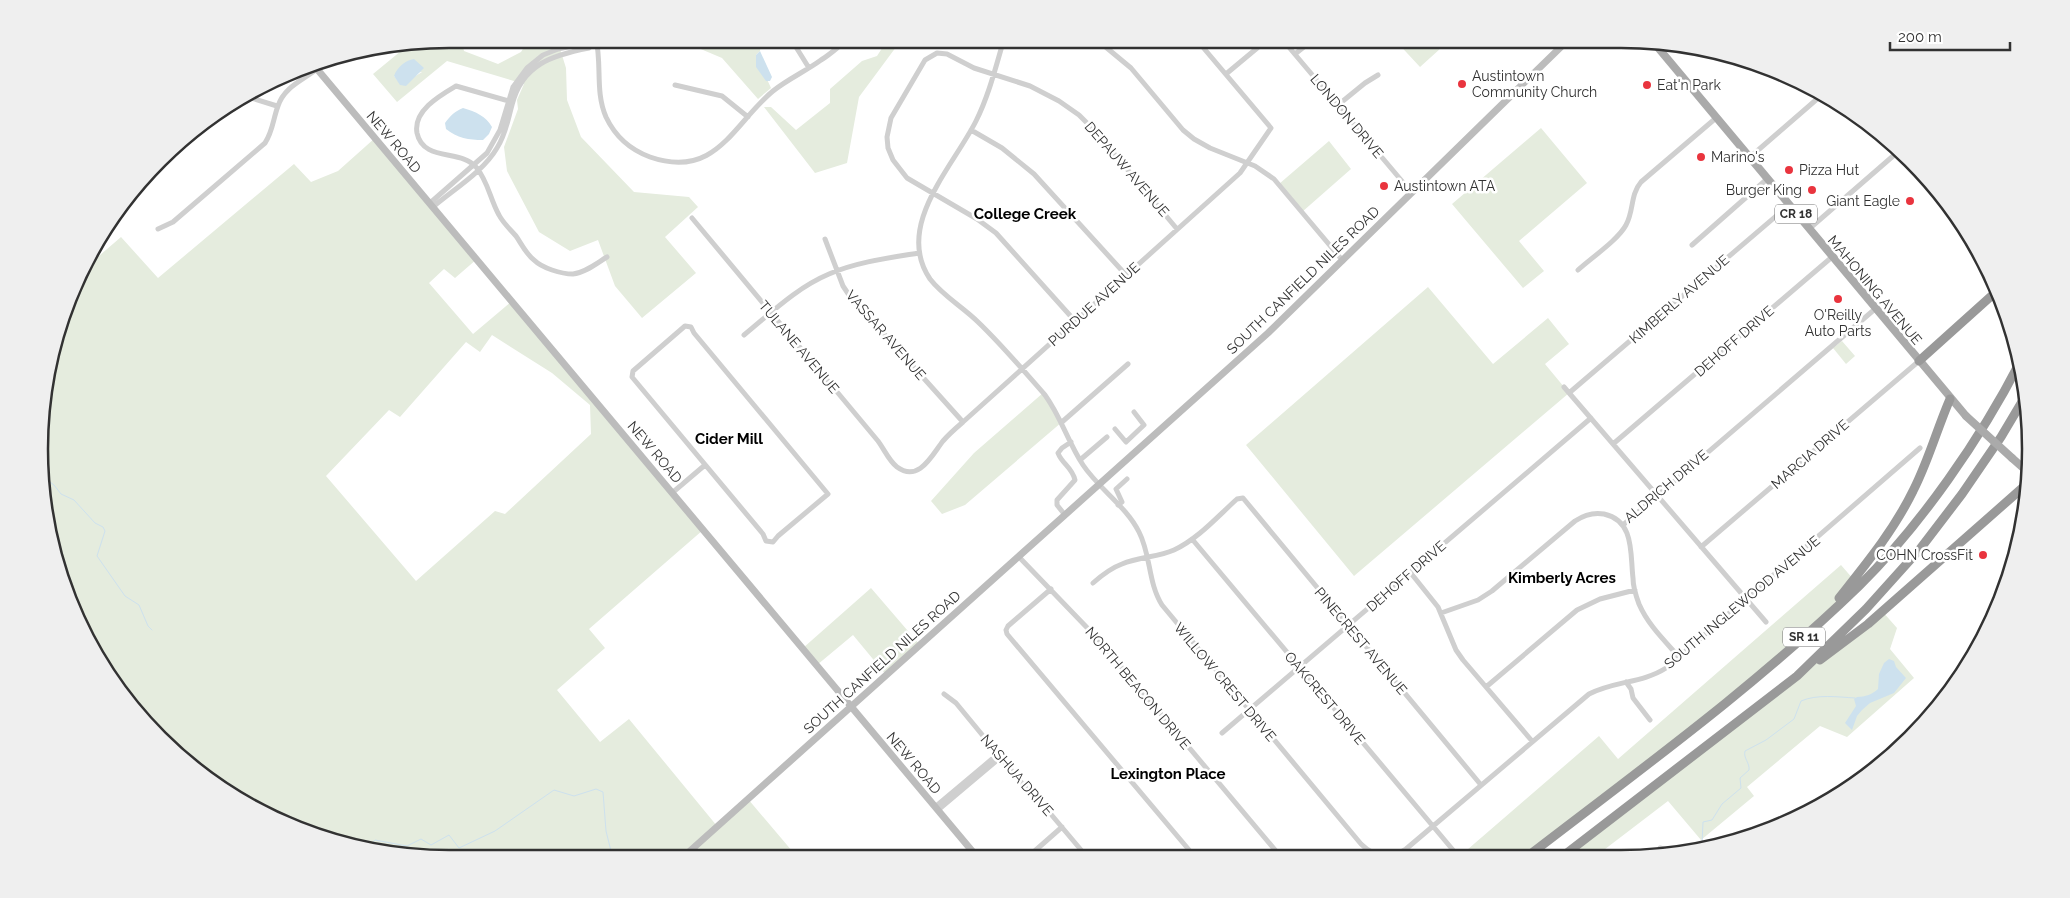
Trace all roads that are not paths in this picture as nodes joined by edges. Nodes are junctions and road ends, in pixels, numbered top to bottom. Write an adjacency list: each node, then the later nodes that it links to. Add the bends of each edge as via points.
1 (563, 48): 23 (street, via 534,61 515,82)
2 (597, 48): 26 (street, via 600,92 606,116 620,137 640,152 672,161 698,158 718,149)
3 (797, 48): 14 (street)
4 (837, 48): 14 (street)
5 (1001, 48): 17 (street)
6 (1107, 48): 31 (street, via 1131,68 1188,134 1210,148)
7 (1204, 48): 18 (street)
8 (1257, 48): 18 (street)
9 (1290, 48): 13 (street, LONDON DRIVE)
10 (1303, 48): 13 (street)
11 (1560, 48): 34 (main road, SOUTH CANFIELD NILES ROAD)
12 (1659, 49): 27 (main road, MAHONING AVENUE / CR 18)
13 (1296, 54): 24 (street, LONDON DRIVE)
14 (810, 68): 26 (street, via 775,90)
15 (317, 70): 36 (main road, NEW ROAD)
16 (310, 73): 25 (street, via 284,94)
17 (993, 74): 28 (street); 35 (street, DEPAUW AVENUE, via 966,65 947,54 932,55 922,64 890,118 887,137 893,160 907,178); 40 (street, DEPAUW AVENUE, via 1043,91 1079,115)
18 (1226, 74): 31 (street, PURDUE AVENUE, via 1271,128)
19 (1378, 75): 24 (street)
20 (675, 85): 26 (street, via 722,96)
21 (253, 98): 25 (street)
22 (1817, 99): 30 (street)
23 (510, 101): 32 (street, via 496,139); 32 (street, via 456,86 441,94 423,111 417,122 418,135 426,148 465,159)
24 (1338, 105): 34 (street, LONDON DRIVE)
25 (278, 106): 39 (street, via 265,143 173,222)
26 (748, 117)
27 (1716, 118): 30 (main road, MAHONING AVENUE / CR 18); 48 (street, via 1641,182 1633,194 1625,227)
28 (972, 130): 35 (street); 50 (street, via 1002,148 1034,174)
29 (1894, 155): 41 (street)
30 (1749, 158): 33 (main road, MAHONING AVENUE / CR 18)
31 (1248, 163): 40 (street, PURDUE AVENUE); 47 (street, via 1274,180)
32 (476, 167): 36 (street); 45 (street, via 486,180 500,217 533,260 550,269 573,274)
33 (1767, 179): 37 (main road, MAHONING AVENUE / CR 18); 43 (street)
34 (1412, 193): 47 (main road, SOUTH CANFIELD NILES ROAD)
35 (934, 194): 44 (street, via 920,224); 54 (street, via 996,233)
36 (432, 205): 82 (main road, NEW ROAD)
37 (1789, 206): 41 (main road, MAHONING AVENUE / CR 18); 61 (street, KIMBERLY AVENUE)
38 (692, 218): 53 (street, TULANE AVENUE)
39 (158, 229)
40 (1178, 229): 50 (street, PURDUE AVENUE)
41 (1809, 229): 46 (main road, MAHONING AVENUE / CR 18)
42 (825, 239): 49 (street, VASSAR AVENUE)
43 (1692, 245)
44 (919, 252): 49 (street); 58 (street, WILLOW CREST DRIVE, via 935,285 978,322)
45 (607, 257)
46 (1832, 257): 52 (main road, MAHONING AVENUE / CR 18); 73 (street, DEHOFF DRIVE)
47 (1343, 261): 72 (main road, SOUTH CANFIELD NILES ROAD)
48 (1578, 270)
49 (837, 271): 53 (street, via 798,291); 66 (street, VASSAR AVENUE, via 849,295)
50 (1126, 275): 54 (street, PURDUE AVENUE)
51 (1992, 295): 56 (highway)
52 (1875, 309): 56 (main road, MAHONING AVENUE / CR 18); 83 (street, ALDRICH DRIVE)
53 (771, 313): 55 (street); 78 (street, TULANE AVENUE, via 892,461 900,469)
54 (1075, 320): 58 (street, PURDUE AVENUE)
55 (744, 335)
56 (1919, 361): 62 (main road, MAHONING AVENUE / CR 18); 88 (street, MARCIA DRIVE)
57 (1128, 364): 67 (street)
58 (1021, 369): 66 (street, PURDUE AVENUE); 67 (street, WILLOW CREST DRIVE, via 1045,394)
59 (2015, 371): 97 (highway, SR 11, via 1983,427 1939,491 1880,563)
60 (1564, 386): 61 (street)
61 (1569, 393): 65 (street)
62 (1950, 399): 77 (main road, MAHONING AVENUE / CR 18, bridge); 97 (highway, via 1907,504 1877,550)
63 (2020, 405): 102 (highway, SR 11, via 1976,475 1920,549 1866,609)
64 (1134, 412): 69 (street, via 1144,425)
65 (1590, 418): 73 (street); 91 (street, DEHOFF DRIVE)
66 (963, 422): 78 (street, PURDUE AVENUE, via 944,439 925,466)
67 (1062, 422): 71 (street, WILLOW CREST DRIVE)
68 (1115, 429): 69 (street, via 1126,442)
69 (1137, 432): 72 (street)
70 (1107, 437): 75 (street)
71 (1071, 442): 75 (street, WILLOW CREST DRIVE); 85 (street, via 1058,453 1073,471 1075,480 1057,500)
72 (1146, 442): 80 (main road, SOUTH CANFIELD NILES ROAD)
73 (1613, 444): 83 (street)
74 (1920, 448): 95 (street, SOUTH INGLEWOOD AVENUE)
75 (1080, 460): 80 (street, WILLOW CREST DRIVE)
76 (705, 465): 76 (street, via 632,377 633,371 685,326 691,327 828,494 770,542); 82 (street)
77 (2022, 467)
78 (909, 471)
79 (1127, 479): 84 (street, via 1116,489 1122,502)
80 (1099, 484): 84 (street, WILLOW CREST DRIVE); 85 (main road, SOUTH CANFIELD NILES ROAD)
81 (2020, 490): 102 (highway, via 1862,629)
82 (672, 493): 106 (main road, NEW ROAD)
83 (1657, 496): 86 (street, ALDRICH DRIVE); 88 (street)
84 (1118, 505): 90 (street, WILLOW CREST DRIVE, via 1138,529)
85 (1065, 515): 89 (main road, SOUTH CANFIELD NILES ROAD)
86 (1623, 524): 94 (street, via 1630,542); 96 (street, ALDRICH DRIVE, via 1600,513 1582,517 1492,592)
87 (1192, 539): 90 (street, via 1172,551); 99 (street, PINECREST AVENUE, via 1237,498 1242,498); 101 (street, OAKCREST DRIVE)
88 (1701, 547): 95 (street)
89 (1019, 557): 93 (street, NORTH BEACON DRIVE); 106 (main road, SOUTH CANFIELD NILES ROAD)
90 (1147, 557): 92 (street, via 1117,566); 107 (street, WILLOW CREST DRIVE, via 1162,605)
91 (1410, 572): 96 (street); 99 (street, DEHOFF DRIVE)
92 (1093, 583)
93 (1051, 589): 120 (street, via 1008,626 1007,634); 121 (street, NORTH BEACON DRIVE, via 1098,638)
94 (1635, 590): 100 (street, via 1647,620); 104 (street, via 1600,598 1577,610)
95 (1746, 599): 98 (street); 100 (street, SOUTH INGLEWOOD AVENUE)
96 (1441, 614): 104 (street, via 1458,653)
97 (1824, 618): 125 (highway, SR 11, via 1744,689)
98 (1766, 622)
99 (1348, 626): 101 (street, DEHOFF DRIVE); 112 (street, PINECREST AVENUE)
100 (1679, 657): 103 (street, SOUTH INGLEWOOD AVENUE, via 1656,674)
101 (1299, 667): 107 (street, DEHOFF DRIVE); 114 (street, OAKCREST DRIVE)
102 (1798, 676): 126 (highway, SR 11)
103 (1626, 682): 108 (street, via 1633,698); 110 (street, SOUTH INGLEWOOD AVENUE, via 1589,694)
104 (1486, 687): 110 (street)
105 (944, 694): 111 (street, NASHUA DRIVE)
106 (852, 707): 113 (main road, NEW ROAD); 116 (main road, SOUTH CANFIELD NILES ROAD)
107 (1249, 710): 109 (street, DEHOFF DRIVE); 122 (street, WILLOW CREST DRIVE)
108 (1650, 720)
109 (1222, 733)
110 (1532, 741): 112 (street, SOUTH INGLEWOOD AVENUE)
111 (999, 755): 113 (street); 115 (street, NASHUA DRIVE)
112 (1481, 785): 114 (street, SOUTH INGLEWOOD AVENUE)
113 (936, 808): 117 (main road, NEW ROAD)
114 (1432, 826): 123 (street, SOUTH INGLEWOOD AVENUE); 124 (street, OAKCREST DRIVE)
115 (1062, 827): 118 (street); 119 (street, NASHUA DRIVE)
116 (691, 850)
117 (971, 850)
118 (1036, 850)
119 (1082, 850)
120 (1189, 850)
121 (1275, 850)
122 (1369, 850)
123 (1404, 850)
124 (1453, 850)
125 (1536, 850)
126 (1571, 850)

